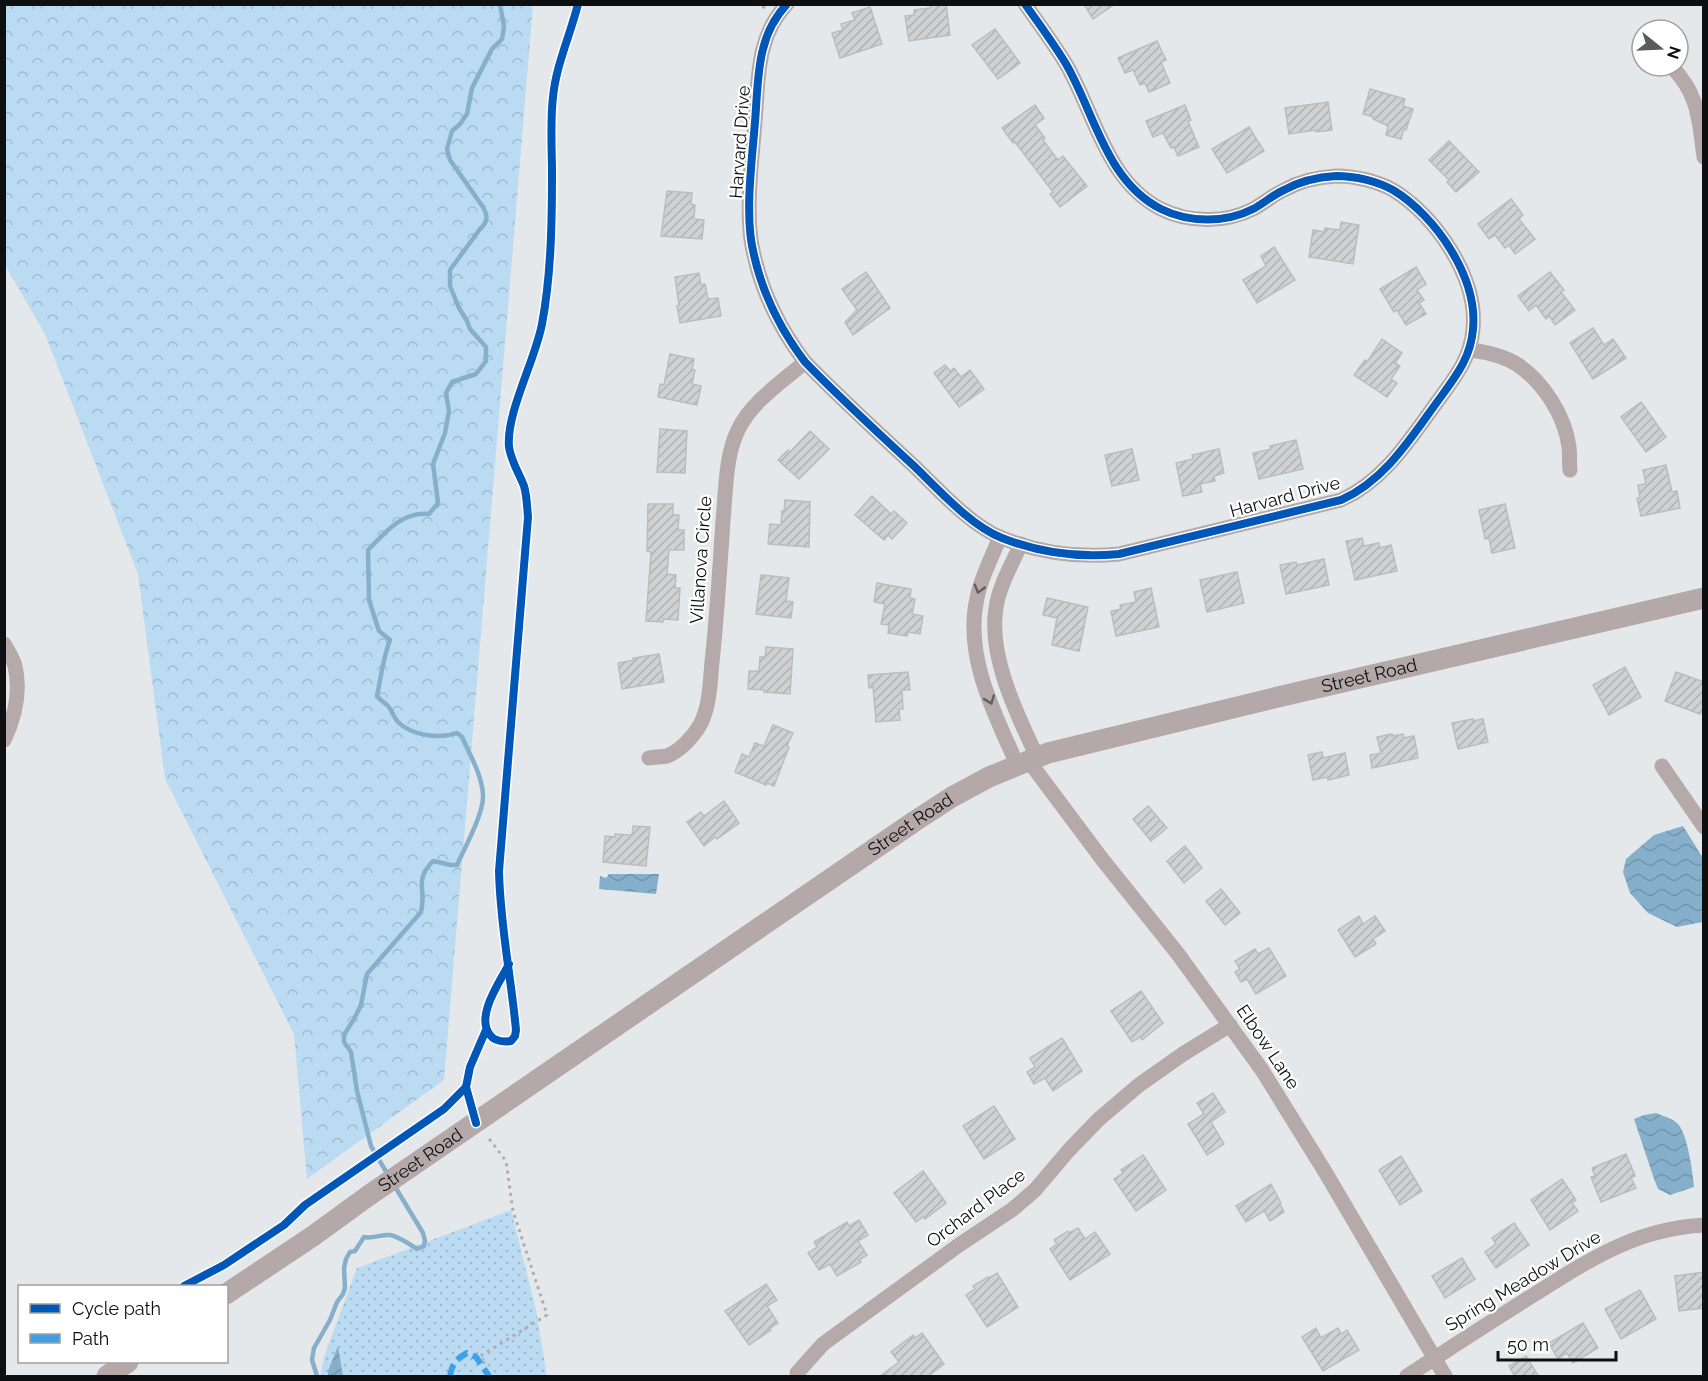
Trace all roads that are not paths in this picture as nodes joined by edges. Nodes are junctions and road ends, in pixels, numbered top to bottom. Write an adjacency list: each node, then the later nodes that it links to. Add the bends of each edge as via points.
1 (787, 4): 6 (street, Harvard Drive, via 769,30 762,50 750,187 750,235 769,303)
2 (1025, 4): 5 (street, Harvard Drive, via 1067,65 1113,162 1142,197 1183,218 1208,220 1252,210 1285,189 1307,181 1338,176 1377,183 1412,203 1446,243 1461,268 1473,307)
3 (1682, 78): 4 (street, via 1697,107)
4 (1704, 157)
5 (1470, 350): 7 (street, via 1501,357 1530,375 1559,416 1569,446); 9 (street, Harvard Drive, via 1457,375 1392,463 1371,482 1341,500 1119,554 1071,555)
6 (805, 362): 8 (street, Harvard Drive, via 962,512); 13 (street, Villanova Circle, via 745,416 737,431 727,475 705,711 691,738 680,748 667,756)
7 (1570, 470)
8 (1000, 537): 9 (street, Harvard Drive); 14 (street, one-way to 14, via 976,599 975,649 1000,726)
9 (1021, 544): 14 (street, via 999,596 994,630 996,652)
10 (1704, 598): 14 (main road, Street Road, via 1278,696)
11 (4, 644): 12 (street, via 15,664 18,683 12,723)
12 (4, 740)
13 (649, 758)
14 (1028, 760): 17 (street, Elbow Lane); 19 (main road, Street Road, via 943,803)
15 (1662, 766): 16 (street)
16 (1704, 827)
17 (1230, 1025): 20 (street, Elbow Lane, via 1324,1170); 22 (street, Orchard Place, via 1139,1085 1099,1119 1013,1209 823,1344)
18 (1704, 1225): 20 (street, Spring Meadow Drive, via 1641,1237 1609,1250)
19 (228, 1293)
20 (1434, 1359): 24 (street, Spring Meadow Drive); 25 (street, Elbow Lane)
21 (127, 1363): 23 (main road)
22 (797, 1373)
23 (107, 1377)
24 (1407, 1377)
25 (1445, 1377)

